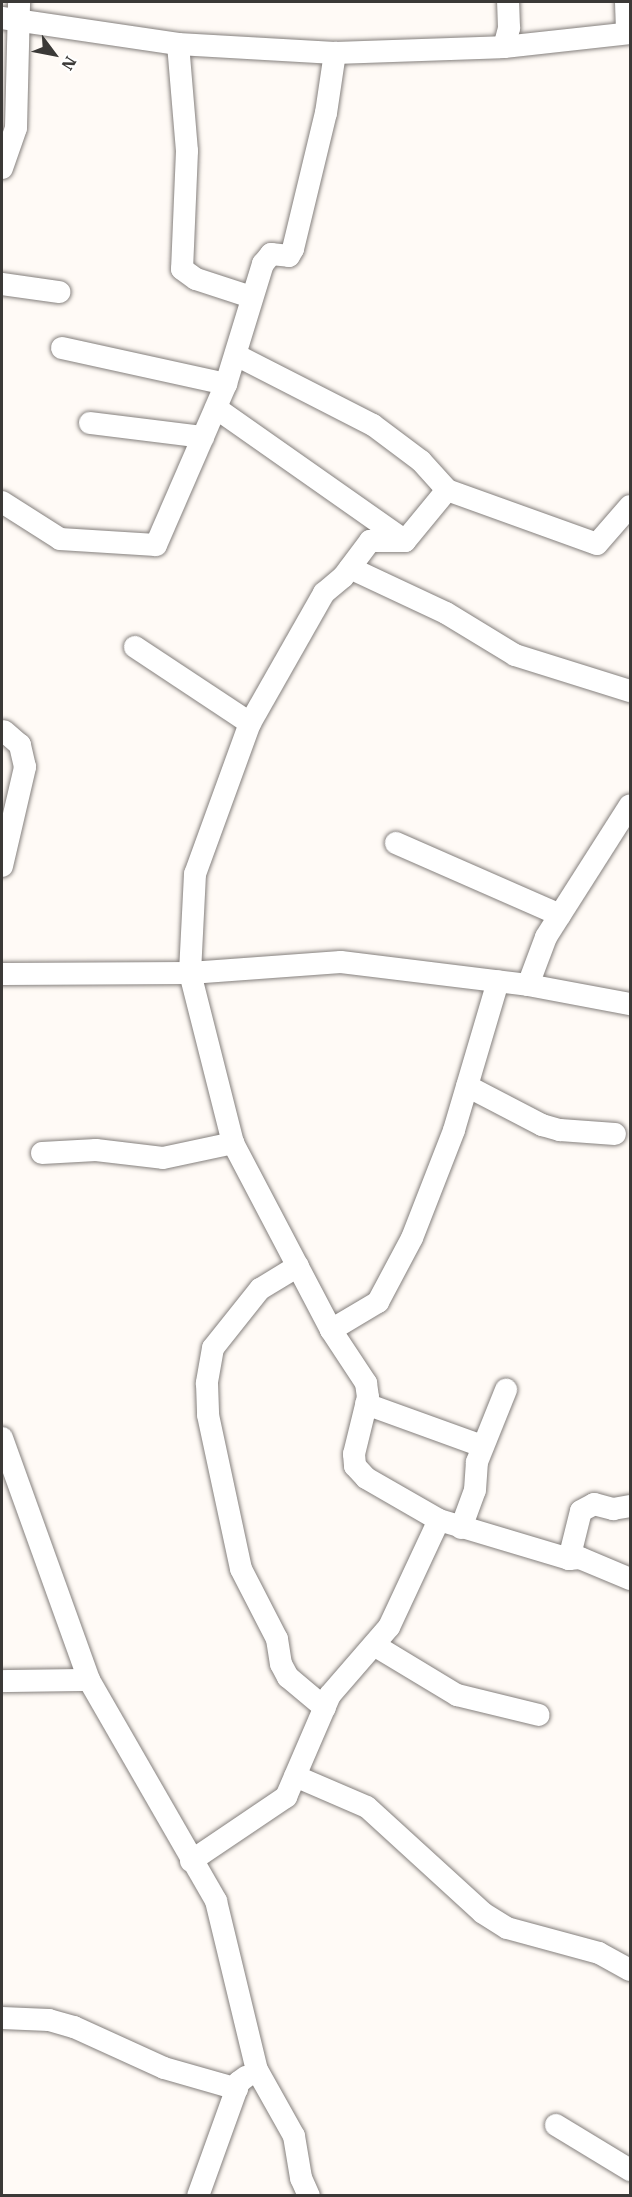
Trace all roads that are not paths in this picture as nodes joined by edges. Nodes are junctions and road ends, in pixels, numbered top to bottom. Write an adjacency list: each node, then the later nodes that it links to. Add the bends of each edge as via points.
1 (508, 2): 6 (street, via 509,28)
2 (626, 2): 4 (street)
3 (14, 14): 5 (street); 8 (street)
4 (629, 32): 6 (street)
5 (178, 44): 7 (street); 12 (street, via 187,151 182,269 196,279)
6 (504, 47): 7 (street)
7 (335, 52): 12 (street, via 326,113 293,249 289,256 266,257)
8 (10, 104): 9 (street, via 16,128)
9 (2, 168)
10 (2, 284): 11 (street)
11 (59, 292)
12 (251, 297): 14 (street)
13 (62, 348): 15 (street)
14 (237, 355): 15 (street); 19 (street, via 373,424 421,461)
15 (226, 384): 16 (street)
16 (216, 408): 18 (street); 22 (street)
17 (90, 423): 18 (street)
18 (203, 437): 20 (street, via 156,545 60,539)
19 (447, 490): 21 (street, via 597,544); 22 (street)
20 (2, 502)
21 (630, 506)
22 (405, 541): 23 (street, via 370,541)
23 (350, 568): 25 (street, via 446,613 514,656); 26 (street, via 324,593)
24 (135, 646): 26 (street)
25 (630, 691)
26 (250, 723): 32 (street, via 195,874)
27 (4, 731): 30 (street, via 20,745 25,767)
28 (630, 805): 31 (street)
29 (396, 843): 31 (street)
30 (2, 866)
31 (560, 915): 35 (street, via 546,937)
32 (190, 972): 33 (street); 34 (street, via 341,962); 39 (street)
33 (2, 974)
34 (498, 981): 35 (street); 37 (street)
35 (528, 985): 36 (street)
36 (630, 1004)
37 (467, 1086): 38 (street, via 542,1125); 42 (street, via 412,1238 378,1302)
38 (615, 1134)
39 (233, 1143): 40 (street, via 163,1158 96,1150); 41 (street)
40 (42, 1153)
41 (298, 1266): 42 (street); 55 (street, via 260,1289 213,1348 207,1383 208,1415 241,1569 277,1639 281,1664 288,1677)
42 (331, 1329): 44 (street, via 366,1383)
43 (507, 1390): 46 (street)
44 (366, 1404): 46 (street); 48 (street, via 356,1434 356,1467 366,1478)
45 (2, 1438): 53 (street)
46 (482, 1446): 49 (street, via 475,1490)
47 (630, 1506): 50 (street, via 613,1509 594,1504 581,1511)
48 (439, 1520): 49 (street); 52 (street, via 398,1611)
49 (461, 1528): 50 (street)
50 (569, 1559): 51 (street, via 580,1558)
51 (630, 1579)
52 (374, 1645): 55 (street, via 337,1683); 56 (street, via 457,1695)
53 (89, 1680): 54 (street); 58 (street)
54 (2, 1681)
55 (325, 1707): 57 (street)
56 (538, 1715)
57 (295, 1776): 58 (street, via 286,1797); 59 (street, via 367,1807 483,1913 507,1928 599,1953)
58 (192, 1861): 61 (street, via 216,1901)
59 (630, 1970)
60 (2, 2018): 62 (street, via 49,2020 74,2027 164,2068)
61 (257, 2070): 62 (street, via 239,2082); 66 (street, via 294,2136 301,2178)
62 (237, 2089): 65 (street)
63 (556, 2125): 64 (street)
64 (630, 2170)
65 (198, 2196)
66 (309, 2196)

